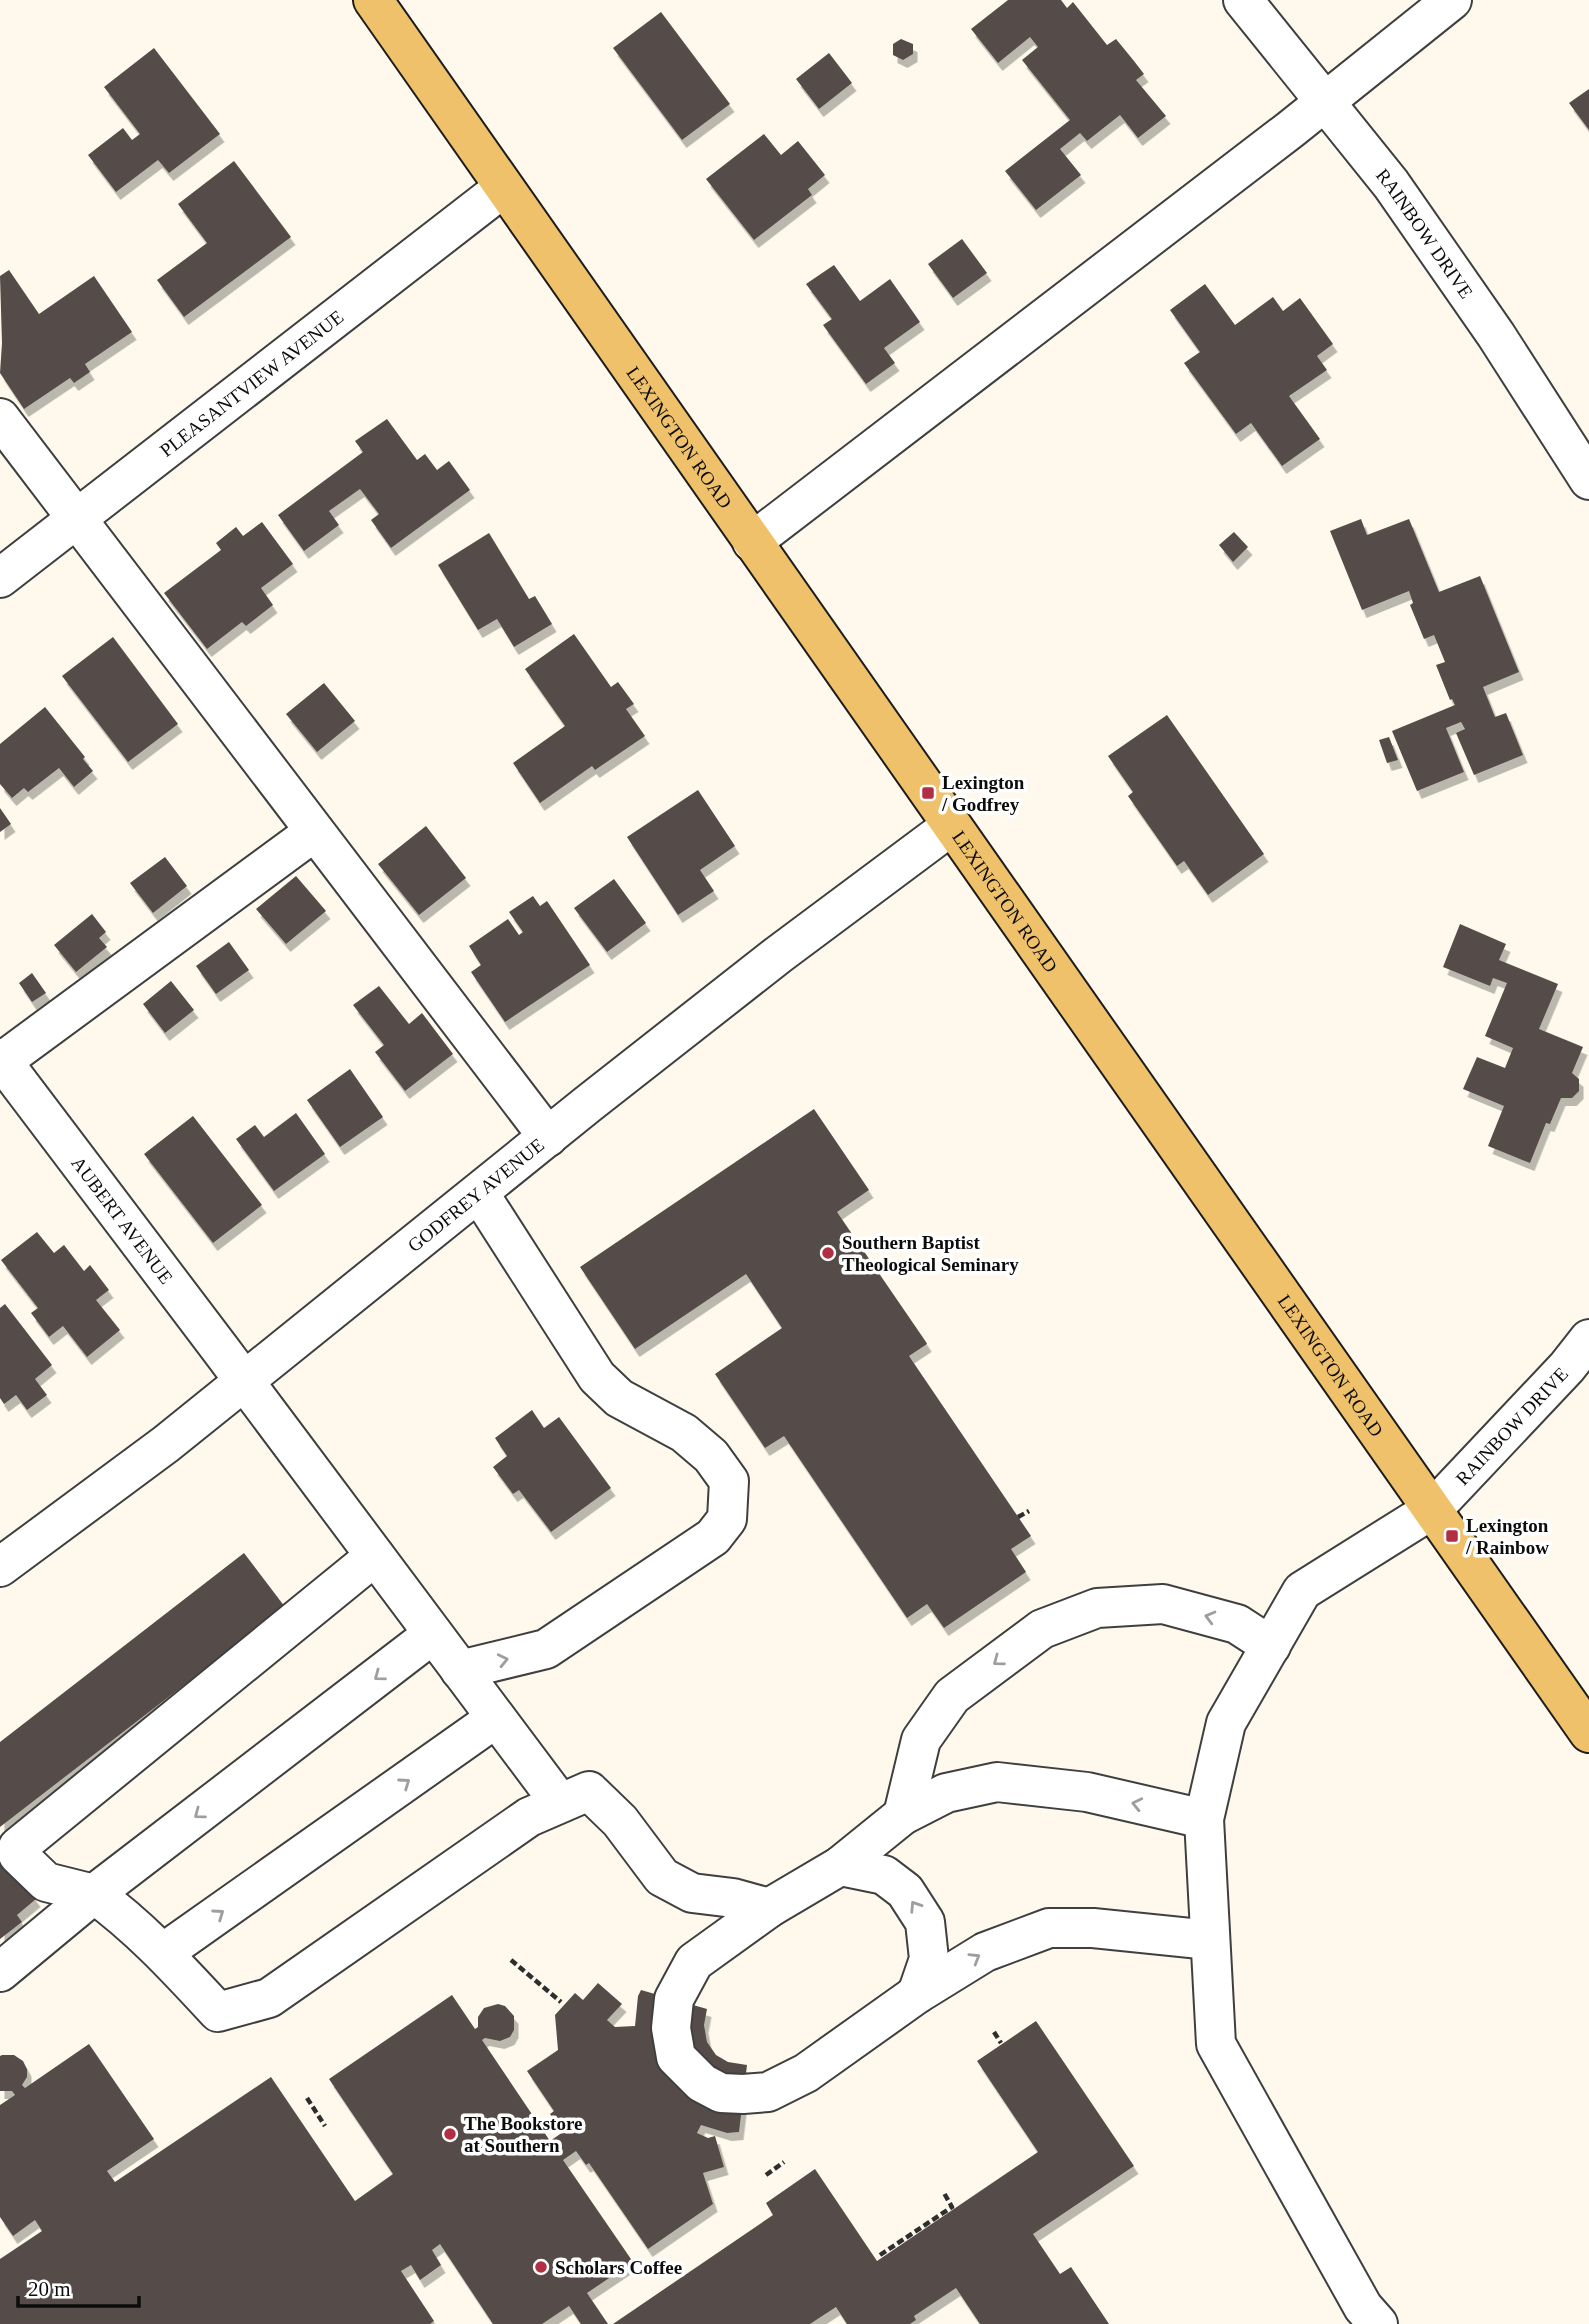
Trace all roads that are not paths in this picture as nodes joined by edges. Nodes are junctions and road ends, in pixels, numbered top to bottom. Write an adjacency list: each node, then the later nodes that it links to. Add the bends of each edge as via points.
1 (373, 0): 5 (main road, LEXINGTON ROAD)
2 (1243, 0): 4 (street, RAINBOW DRIVE)
3 (1452, 0): 4 (street)
4 (1325, 103): 7 (street, RAINBOW DRIVE, via 1406,206); 9 (street)
5 (503, 188): 8 (street, PLEASANTVIEW AVENUE); 9 (main road, LEXINGTON ROAD)
6 (0, 418): 8 (street)
7 (1589, 480)
8 (75, 520): 10 (street, PLEASANTVIEW AVENUE); 12 (street)
9 (752, 542): 11 (main road, LEXINGTON ROAD)
10 (0, 578)
11 (951, 826): 14 (street, GODFREY AVENUE, via 778,955); 18 (main road, LEXINGTON ROAD)
12 (314, 832): 13 (street); 14 (street)
13 (1, 1061): 17 (street, AUBERT AVENUE)
14 (548, 1137): 15 (street, GODFREY AVENUE)
15 (479, 1193): 17 (street, GODFREY AVENUE); 23 (street, one-way to 15, via 546,1649 713,1537 727,1519 729,1481 711,1456 684,1433 619,1398 597,1377)
16 (1589, 1339): 18 (street, RAINBOW DRIVE)
17 (245, 1381): 19 (street, AUBERT AVENUE); 20 (street, GODFREY AVENUE)
18 (1433, 1509): 22 (street, RAINBOW DRIVE, via 1302,1591); 25 (main road, LEXINGTON ROAD)
19 (375, 1556): 21 (street, AUBERT AVENUE); 30 (street, via 18,1847 18,1855 46,1882)
20 (0, 1567)
21 (433, 1634): 23 (street, AUBERT AVENUE); 30 (street, one-way to 30)
22 (1270, 1646): 27 (street, one-way to 27, via 1237,1624 1163,1604 1097,1608 1042,1629 952,1696 921,1740); 28 (street, RAINBOW DRIVE, via 1226,1723)
23 (460, 1670): 24 (street, AUBERT AVENUE)
24 (496, 1718): 26 (street, AUBERT AVENUE); 33 (street, one-way to 24)
25 (1589, 1732)
26 (559, 1803): 31 (street, via 589,1791 620,1821 662,1877 692,1893); 33 (street, via 528,1817 269,1998 218,2012)
27 (903, 1815): 28 (street, one-way to 27, via 1087,1793 997,1782 946,1793); 29 (street)
28 (1204, 1819): 32 (street, RAINBOW DRIVE)
29 (840, 1867): 31 (street); 35 (street, one-way to 29, via 929,1959 925,1922 905,1891 884,1875)
30 (94, 1894): 33 (street); 34 (street)
31 (769, 1908): 35 (street, via 694,1962 674,1999 671,2028 676,2057 702,2083 721,2093 768,2092 806,2073)
32 (1210, 1940): 35 (street, one-way to 32, via 985,1952 1049,1928); 36 (street, RAINBOW DRIVE, via 1216,2044 1363,2307)
33 (163, 1953)
34 (0, 1972)
35 (917, 1994)
36 (1378, 2324)

